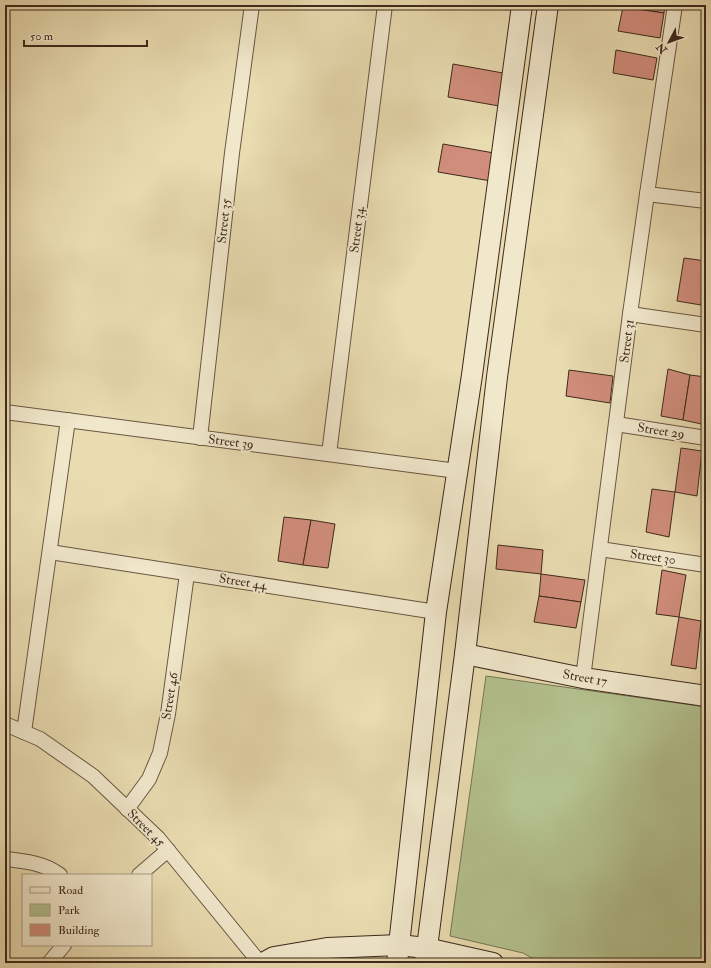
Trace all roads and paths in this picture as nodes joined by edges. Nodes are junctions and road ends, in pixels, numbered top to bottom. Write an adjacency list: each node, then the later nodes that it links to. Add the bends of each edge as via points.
1 (252, 5): 15 (street, Street 35, via 232,153)
2 (385, 5): 17 (street, Street 34)
3 (522, 5): 10 (street)
4 (548, 5): 11 (street)
5 (675, 5): 6 (street, Street 31)
6 (646, 194): 7 (street); 8 (street, Street 31)
7 (706, 201)
8 (630, 314): 9 (street); 14 (street, Street 31)
9 (706, 325)
10 (472, 375): 11 (street); 18 (street)
11 (497, 377): 24 (street)
12 (5, 412): 13 (street, Street 39)
13 (68, 420): 15 (street, Street 39); 20 (street)
14 (616, 424): 16 (street, Street 29); 19 (street, Street 31)
15 (200, 438): 17 (street, Street 39)
16 (706, 438)
17 (329, 454): 18 (street, Street 39)
18 (457, 471): 23 (street)
19 (600, 549): 21 (street, Street 30); 25 (street, Street 31)
20 (50, 552): 22 (street, Street 44); 28 (street)
21 (706, 565)
22 (188, 574): 23 (street, Street 44); 29 (street, Street 46, via 160,753 149,779)
23 (436, 612): 35 (street)
24 (465, 654): 25 (street, Street 17); 36 (street)
25 (583, 678): 26 (street, Street 17)
26 (706, 696)
27 (5, 724): 28 (street, Street 45)
28 (24, 732): 29 (street, Street 45, via 40,739 93,776)
29 (127, 809): 30 (street, Street 45)
30 (168, 850): 33 (street); 38 (street, Street 45)
31 (5, 859): 32 (street, via 32,862)
32 (58, 874)
33 (139, 874)
34 (63, 946): 37 (street)
35 (398, 954): 36 (street); 38 (street, via 327,948 274,957)
36 (425, 956): 39 (street)
37 (49, 963)
38 (262, 963)
39 (493, 963)

